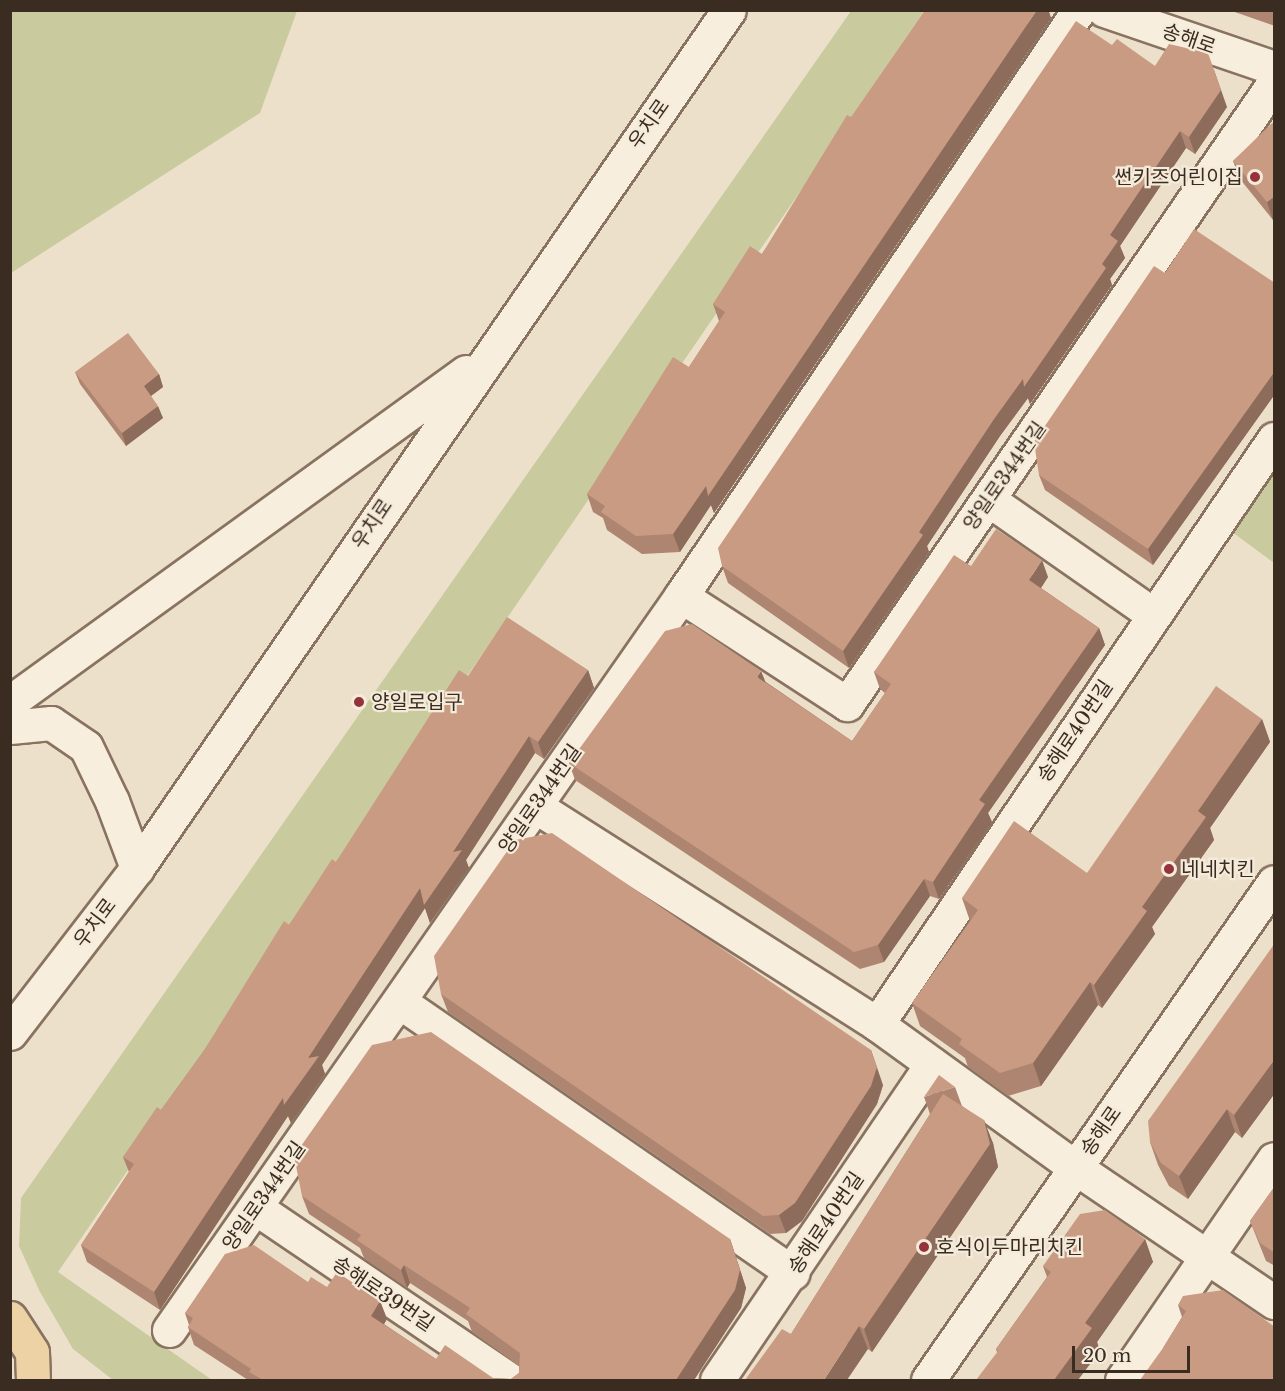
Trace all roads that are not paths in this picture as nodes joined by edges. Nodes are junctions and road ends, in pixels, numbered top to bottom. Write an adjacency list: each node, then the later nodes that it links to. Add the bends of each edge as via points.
1 (729, 10): 6 (street, 우치로)
2 (1078, 10): 9 (street, 양일로344번길)
3 (1104, 10): 4 (street, 송해로)
4 (1275, 69)
5 (1275, 83): 8 (street, 양일로344번길)
6 (487, 357): 11 (street); 14 (street, 우치로)
7 (1275, 439): 10 (street, 송해로40번길)
8 (989, 500): 9 (street, 양일로344번길, via 847,705); 10 (street)
9 (681, 596): 13 (street, 양일로344번길)
10 (1154, 615): 17 (street, 송해로40번길)
11 (10, 702)
12 (10, 727): 14 (street, via 51,723 86,747)
13 (535, 806): 16 (street, 양일로344번길); 17 (street)
14 (137, 868): 18 (street, 우치로)
15 (1275, 882): 21 (street, 송해로)
16 (400, 1002): 22 (street, 양일로344번길); 24 (street)
17 (877, 1024): 19 (street)
18 (10, 1033)
19 (932, 1064): 21 (street); 24 (street, 송해로40번길)
20 (1275, 1160): 23 (street)
21 (1076, 1167): 23 (street); 31 (street, 송해로)
22 (256, 1208): 27 (street, 양일로344번길); 29 (street, 송해로39번길)
23 (1208, 1255): 25 (street); 32 (street)
24 (793, 1273): 30 (street, 송해로40번길)
25 (1275, 1302)
26 (10, 1318): 28 (main road, via 32,1352)
27 (169, 1330)
28 (33, 1380)
29 (510, 1380)
30 (717, 1380)
31 (928, 1380)
32 (1122, 1380)

